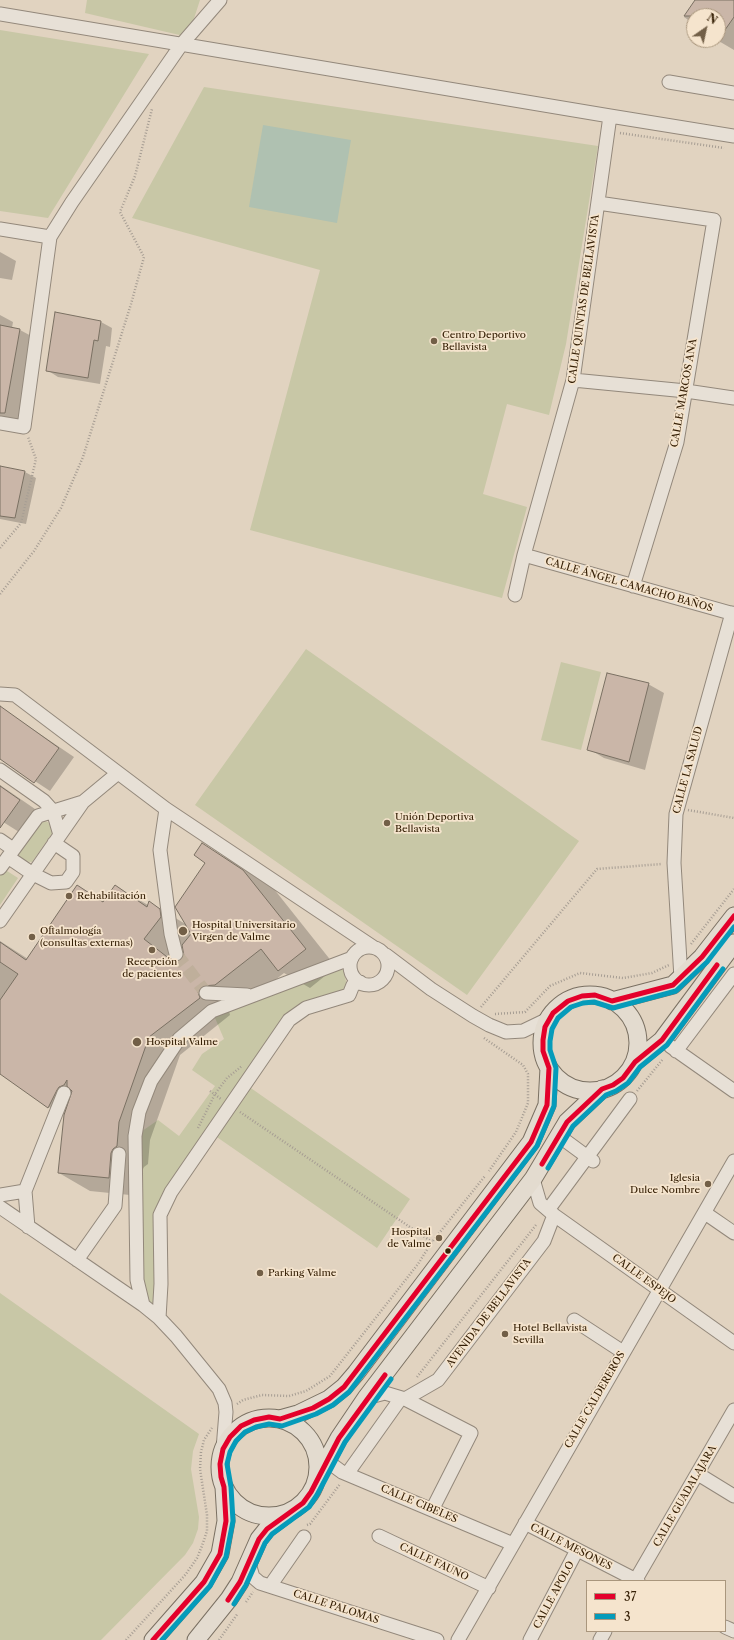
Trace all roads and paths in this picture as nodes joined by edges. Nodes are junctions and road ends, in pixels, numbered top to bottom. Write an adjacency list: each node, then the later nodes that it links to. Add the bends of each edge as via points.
1 (220, 0): 3 (street)
2 (0, 14): 3 (street)
3 (181, 45): 7 (street); 13 (street)
4 (668, 82): 5 (street)
5 (734, 93)
6 (154, 102): 22 (path, via 135,176 120,212 144,257 131,304 83,457 61,508 34,551)
7 (610, 116): 8 (street, CALLE QUINTAS DE BELLAVISTA); 9 (street)
8 (608, 132): 10 (path); 11 (street, CALLE QUINTAS DE BELLAVISTA)
9 (734, 136)
10 (726, 149)
11 (598, 204): 14 (street, CALLE QUINTAS DE BELLAVISTA); 15 (street, CALLE MARCOS ANA, via 714,220)
12 (0, 229): 13 (street)
13 (50, 236): 18 (street)
14 (573, 380): 15 (street); 20 (street, CALLE QUINTAS DE BELLAVISTA)
15 (686, 391): 16 (street); 21 (street, CALLE MARCOS ANA, via 677,442)
16 (734, 398)
17 (0, 423): 18 (street)
18 (24, 427): 19 (path, via 36,459 22,523)
19 (0, 548)
20 (524, 555): 21 (street, CALLE ÁNGEL CAMACHO BAÑOS); 23 (street, CALLE QUINTAS DE BELLAVISTA)
21 (633, 586): 24 (street, CALLE ÁNGEL CAMACHO BAÑOS)
22 (0, 594)
23 (516, 595)
24 (733, 614): 36 (street, CALLE LA SALUD, via 676,814)
25 (734, 629): 26 (street)
26 (730, 651)
27 (0, 694): 29 (street, via 15,695)
28 (0, 770): 32 (street, via 44,801)
29 (118, 773): 30 (street); 31 (street)
30 (83, 802): 32 (street); 33 (street)
31 (166, 808): 43 (street); 44 (street, via 160,850)
32 (53, 811): 33 (street); 35 (street, via 38,816)
33 (57, 839): 38 (street); 38 (street, via 72,856 73,872 66,882 51,883)
34 (0, 840): 35 (street)
35 (11, 853): 37 (street); 38 (street)
36 (674, 863): 47 (street, CALLE LA SALUD); 56 (path, via 597,869)
37 (0, 868)
38 (33, 874): 41 (street)
39 (734, 889): 47 (path)
40 (734, 916): 50 (main road, via 702,957)
41 (0, 921)
42 (734, 943): 48 (main road)
43 (373, 947): 45 (street); 46 (street, via 360,949)
44 (176, 954)
45 (386, 955): 51 (street, via 389,968 383,979 372,985); 56 (street, via 431,989)
46 (352, 958): 51 (street, via 350,969); 53 (street)
47 (679, 960): 50 (street, CALLE LA SALUD); 55 (path, via 652,973 623,978 580,973 550,986 525,1012)
48 (718, 963): 49 (street); 59 (main road)
49 (734, 974): 60 (street)
50 (681, 978): 54 (main road, via 673,985)
51 (360, 982): 68 (street, via 353,984 349,995 306,1008 290,1020)
52 (206, 993): 53 (street)
53 (251, 995): 84 (street, via 212,1011 180,1039 151,1081 139,1112 135,1136 137,1272)
54 (612, 1001): 57 (main road, via 595,995 576,997 563,1004); 61 (main road, via 625,1010 636,1028 638,1047)
55 (493, 1015)
56 (473, 1016): 57 (street, via 506,1032 522,1031)
57 (550, 1018): 62 (main road, via 545,1027 543,1040 543,1051)
58 (486, 1032): 81 (path, via 484,1038 523,1065 526,1070 528,1103 516,1132 490,1170)
59 (662, 1040): 60 (street); 61 (main road)
60 (676, 1051): 65 (street); 67 (path, via 663,1059)
61 (634, 1062): 63 (main road, via 620,1080)
62 (549, 1068): 63 (main road, via 562,1081 574,1088); 94 (main road, via 548,1105 531,1142 356,1373 329,1399 298,1414)
63 (602, 1090): 69 (main road, via 567,1122)
64 (210, 1091): 68 (path)
65 (734, 1091)
66 (64, 1093): 74 (street)
67 (630, 1099): 71 (street, AVENIDA DE BELLAVISTA)
68 (230, 1105): 81 (path); 85 (street, via 170,1192 160,1214)
69 (559, 1136): 71 (street); 73 (main road)
70 (119, 1154): 82 (street, via 115,1206)
71 (590, 1159): 77 (street, AVENIDA DE BELLAVISTA)
72 (734, 1161): 78 (street, CALLE CALDEREROS)
73 (533, 1179): 77 (street, via 540,1203); 90 (main road)
74 (25, 1191): 75 (street); 79 (street)
75 (0, 1195)
76 (0, 1207): 79 (street)
77 (551, 1212): 83 (street, CALLE ESPEJO); 89 (path); 91 (street, AVENIDA DE BELLAVISTA, via 544,1241 438,1380)
78 (705, 1213): 80 (street); 83 (street, CALLE CALDEREROS)
79 (28, 1226): 82 (street)
80 (734, 1234)
81 (432, 1242): 92 (path, via 418,1264 330,1376 306,1391 289,1396 262,1395 243,1400)
82 (77, 1260): 84 (street)
83 (659, 1290): 87 (street, CALLE ESPEJO); 88 (street, CALLE CALDEREROS)
84 (143, 1305): 85 (street)
85 (159, 1318): 96 (street, via 218,1390 225,1403)
86 (574, 1320): 88 (street)
87 (734, 1343)
88 (623, 1352): 105 (street, CALLE CALDEREROS)
89 (416, 1379)
90 (366, 1398): 91 (street, via 385,1394); 97 (main road)
91 (403, 1398): 98 (street); 104 (street, via 470,1433)
92 (232, 1407)
93 (734, 1410): 99 (street, CALLE GUADALAJARA)
94 (280, 1419): 96 (main road, via 254,1420 241,1426); 100 (main road, via 294,1424 311,1442 316,1453)
95 (215, 1423): 116 (path, via 204,1440 201,1452 200,1469 207,1515 207,1531 202,1546 186,1574)
96 (223, 1449): 101 (main road, via 220,1464)
97 (327, 1461): 98 (street, CALLE CIBELES); 100 (main road)
98 (347, 1474): 104 (street, CALLE CIBELES)
99 (698, 1474): 102 (street); 112 (street, CALLE GUADALAJARA)
100 (317, 1478): 103 (main road, via 303,1503)
101 (224, 1487): 103 (main road, via 241,1507 255,1514 280,1515); 117 (main road, via 226,1521 223,1543 217,1560 204,1582)
102 (734, 1496)
103 (294, 1509): 110 (main road, via 266,1529)
104 (432, 1510): 108 (street, CALLE CIBELES)
105 (525, 1524): 108 (street, CALLE CALDEREROS); 109 (street, CALLE MESONES)
106 (379, 1536): 114 (street, CALLE FAUNO)
107 (304, 1537): 113 (street)
108 (513, 1544): 114 (street, CALLE CALDEREROS)
109 (577, 1550): 111 (street, CALLE MESONES); 120 (street, CALLE APOLO)
110 (248, 1560): 113 (street, CALLE PALOMAS, via 253,1577 260,1583); 115 (main road, via 240,1582)
111 (635, 1580)
112 (638, 1580)
113 (270, 1586): 118 (street, CALLE PALOMAS)
114 (489, 1588): 119 (street, CALLE CALDEREROS)
115 (198, 1639)
116 (126, 1640)
117 (153, 1640)
118 (437, 1640)
119 (458, 1640)
120 (530, 1640)

